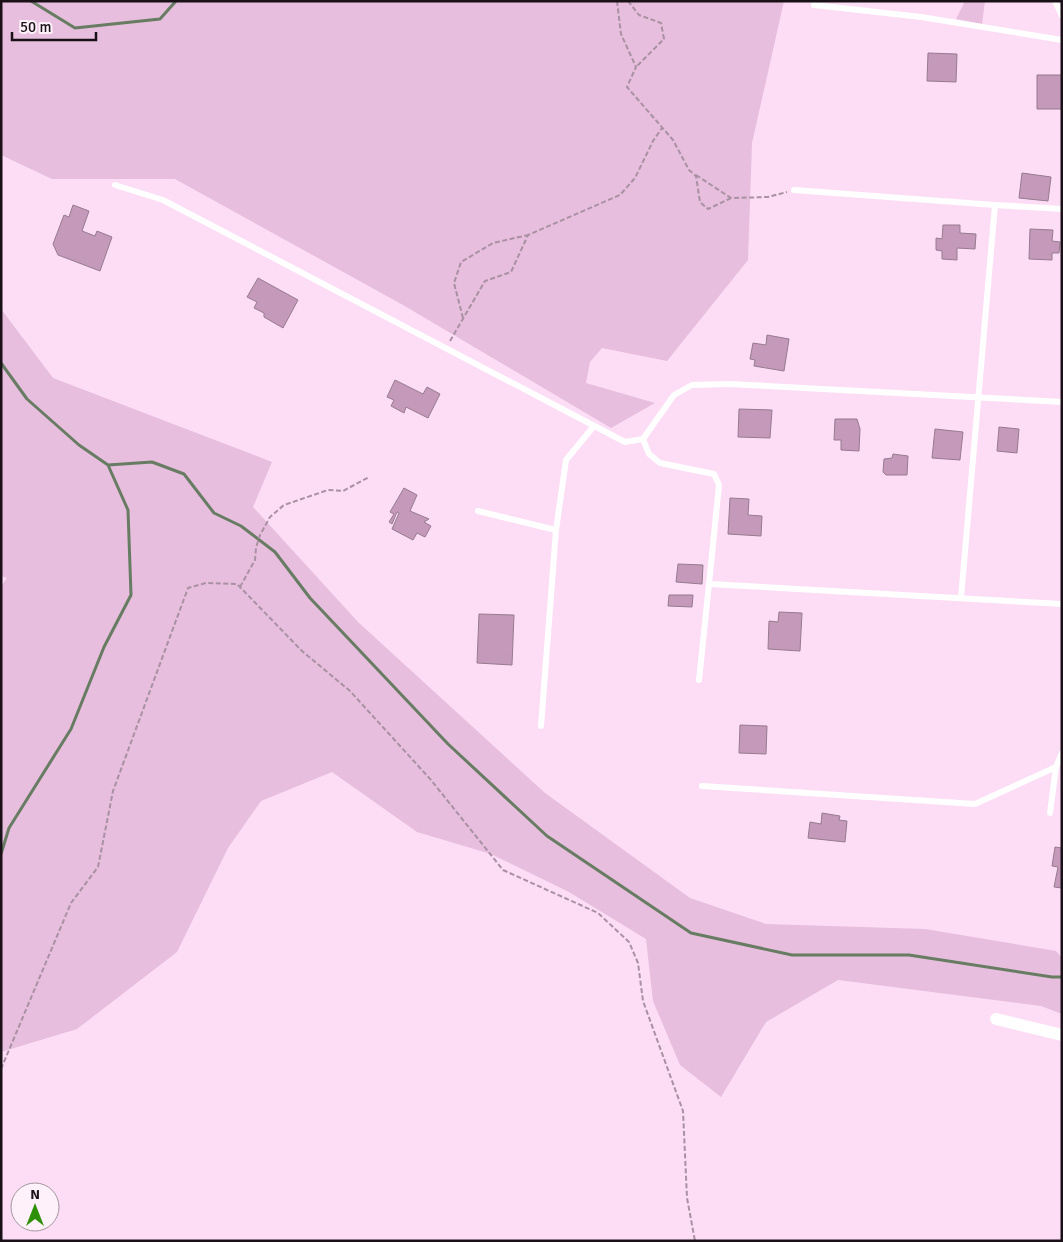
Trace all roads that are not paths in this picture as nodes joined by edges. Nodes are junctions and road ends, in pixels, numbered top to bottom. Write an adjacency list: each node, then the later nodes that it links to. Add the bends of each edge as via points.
1 (1055, 1): 3 (lane)
2 (814, 4): 4 (lane, via 921,17)
3 (1062, 16)
4 (1062, 40)
5 (115, 185): 11 (lane, via 163,200)
6 (794, 190): 7 (lane)
7 (995, 205): 8 (lane); 9 (lane)
8 (1062, 210)
9 (979, 397): 10 (lane); 12 (lane, via 730,384 692,385 674,396); 16 (lane)
10 (1062, 402)
11 (594, 426): 12 (lane, via 625,442); 14 (lane, via 566,460)
12 (644, 439): 15 (lane, via 649,454 660,462 714,474 719,485)
13 (478, 511): 14 (lane)
14 (556, 530): 19 (lane)
15 (709, 584): 16 (lane); 18 (lane)
16 (961, 598): 17 (lane)
17 (1062, 604)
18 (700, 680)
19 (541, 726)
20 (1062, 752): 21 (lane)
21 (1056, 767): 22 (lane, via 976,804); 23 (lane)
22 (702, 786)
23 (1050, 814)
24 (996, 1019): 25 (street)
25 (1062, 1035)

